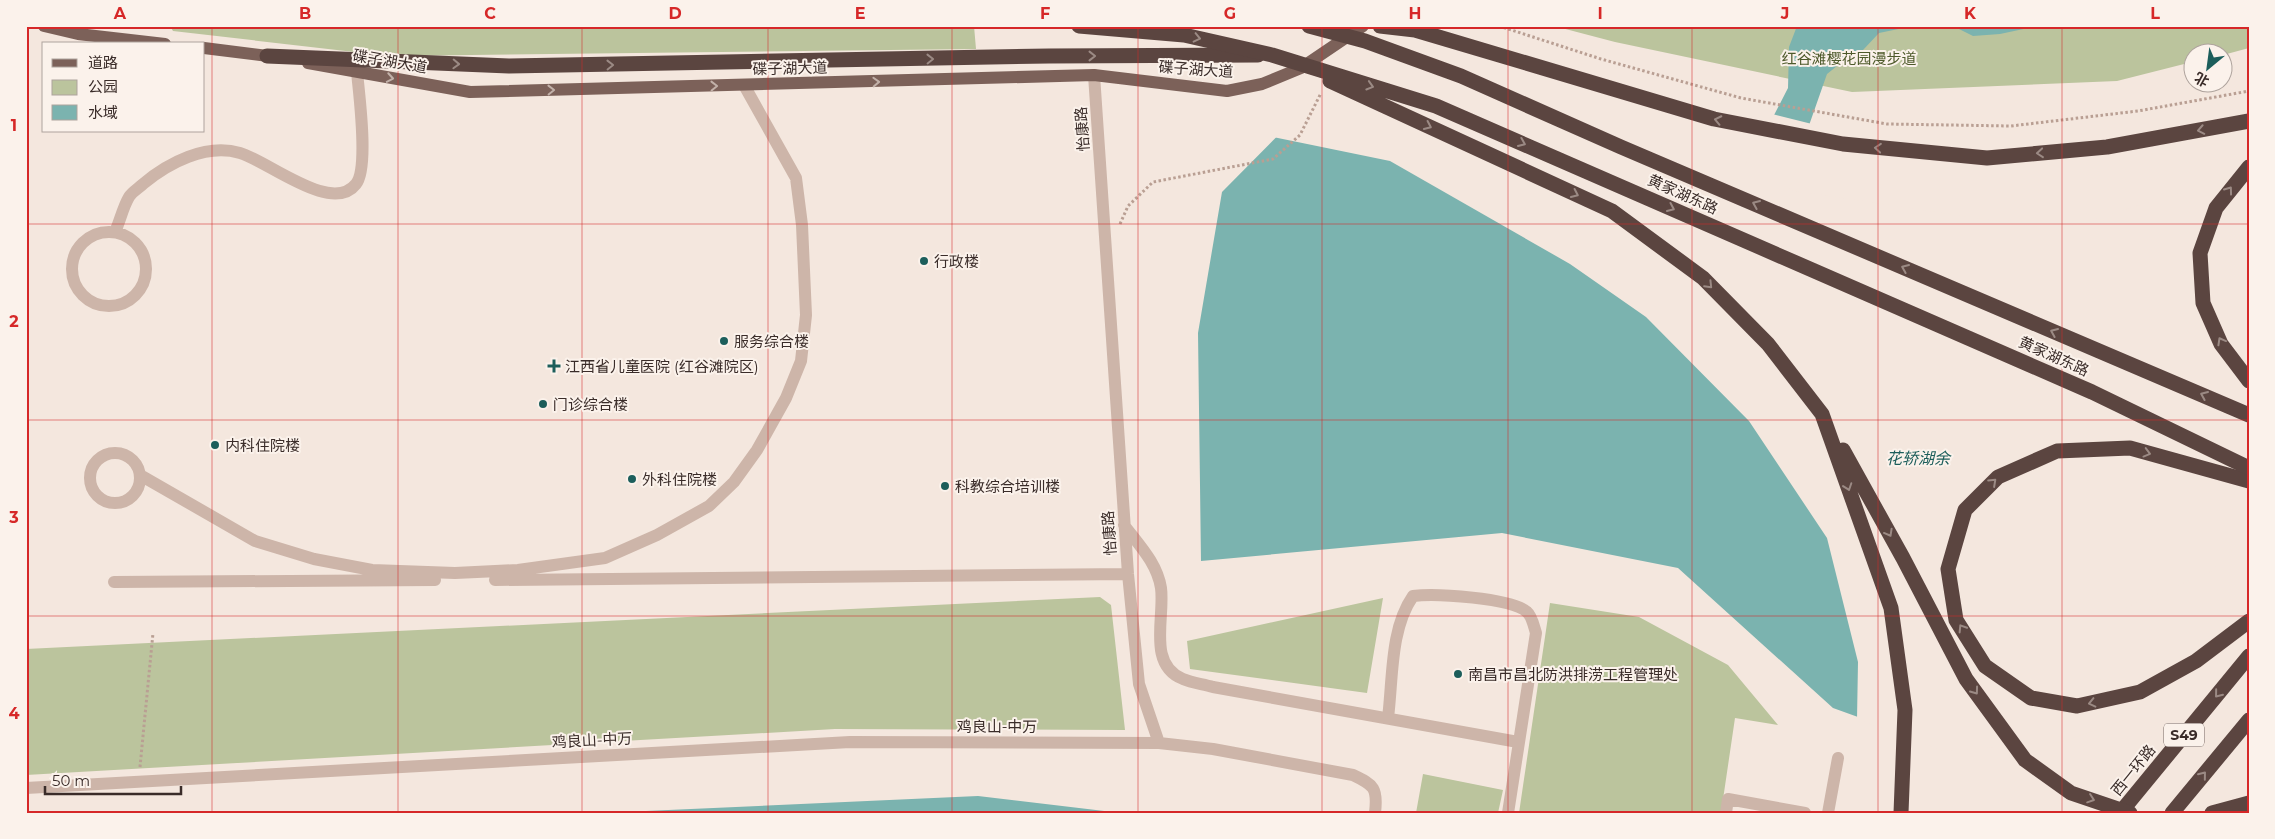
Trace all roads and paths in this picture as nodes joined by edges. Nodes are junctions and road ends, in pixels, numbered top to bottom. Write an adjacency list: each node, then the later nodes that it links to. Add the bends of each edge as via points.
1 (44, 26): 7 (main road)
2 (1079, 26): 11 (highway, 黄家湖东路, one-way to 11, bridge, via 1184,35)
3 (1309, 26): 24 (highway, 黄家湖东路, one-way to 3, bridge, via 1461,76 1365,41)
4 (1363, 26): 14 (main road, 碟子湖大道, via 1301,68 1262,84 1227,91)
5 (1380, 26): 18 (highway, one-way to 5, bridge, via 2107,147 1987,158 1843,144 1714,119 1415,30)
6 (1499, 26): 17 (path, via 1601,59 1741,98 1886,124 2010,126 2138,111)
7 (78, 30): 8 (main road)
8 (113, 32): 9 (main road)
9 (156, 42)
10 (205, 48): 12 (main road, 碟子湖大道)
11 (1272, 55): 12 (highway, one-way to 11, bridge, via 509,66); 23 (highway, one-way to 23, bridge, via 1612,211 1703,278 1768,344); 25 (highway, 黄家湖东路, one-way to 25, bridge, via 1436,106 2092,392)
12 (268, 56): 13 (main road, 碟子湖大道)
13 (357, 72): 15 (main road, 碟子湖大道, one-way to 15, via 470,92); 21 (street, via 363,169 356,184 344,193 327,194 239,152 214,151 189,156 159,170 129,196)
14 (1094, 75): 15 (main road, 碟子湖大道, one-way to 14); 28 (street, 怡康路)
15 (744, 86): 26 (street, via 796,178 802,225 806,315 800,361 786,398 757,450 734,482 709,506 657,535 605,558 518,570 455,573 372,570 255,541)
16 (1330, 88): 20 (path, via 1321,93 1300,135 1273,159 1154,182 1128,206)
17 (2249, 92)
18 (2249, 121)
19 (2249, 167): 22 (highway, one-way to 19, via 2221,344 2202,303 2200,253 2216,208)
20 (1118, 230)
21 (116, 232): 21 (street, via 104,232 84,242 73,261 75,284 91,301 103,305 128,301 144,281 144,256 138,245)
22 (2249, 381)
23 (1822, 414): 47 (highway, one-way to 47, bridge, via 1891,608 1905,710); 49 (highway, one-way to 49, bridge, via 1903,558 1966,680 2025,760 2071,793)
24 (2249, 415)
25 (2249, 468)
26 (140, 475): 26 (street, via 134,461 120,453 111,453 96,461 90,477 95,493 102,499 118,503 137,491)
27 (2249, 480): 31 (highway, one-way to 27, via 2196,661 2140,692 2077,706 2031,698 1985,666 1956,620 1948,569 1965,510 1998,477 2057,451 2130,448)
28 (1124, 525): 29 (street, 怡康路); 34 (street, via 1155,567 1161,588 1160,649 1165,665 1182,679)
29 (1128, 574): 30 (street); 37 (street, 怡康路, via 1139,684)
30 (114, 582)
31 (2249, 621)
32 (153, 633): 39 (path)
33 (2249, 656): 48 (highway, 西一环路 / S49, one-way to 48)
34 (1388, 718): 36 (street); 36 (street, via 1398,629 1404,609 1413,596 1434,593 1516,605 1528,613 1536,633)
35 (2249, 720): 50 (highway, S49, one-way to 35)
36 (1518, 742): 43 (street)
37 (1159, 743): 39 (street, 鸡良山-中万, via 850,742); 42 (street, via 1213,749 1353,775 1370,783 1376,791)
38 (1838, 758): 46 (street)
39 (139, 782): 40 (street, 鸡良山-中万)
40 (26, 788)
41 (2249, 803): 51 (highway)
42 (1376, 810)
43 (1508, 813)
44 (1726, 813): 45 (street, via 1728,798)
45 (1806, 813)
46 (1828, 813)
47 (1901, 813)
48 (2120, 813)
49 (2130, 813)
50 (2172, 813)
51 (2212, 813)

